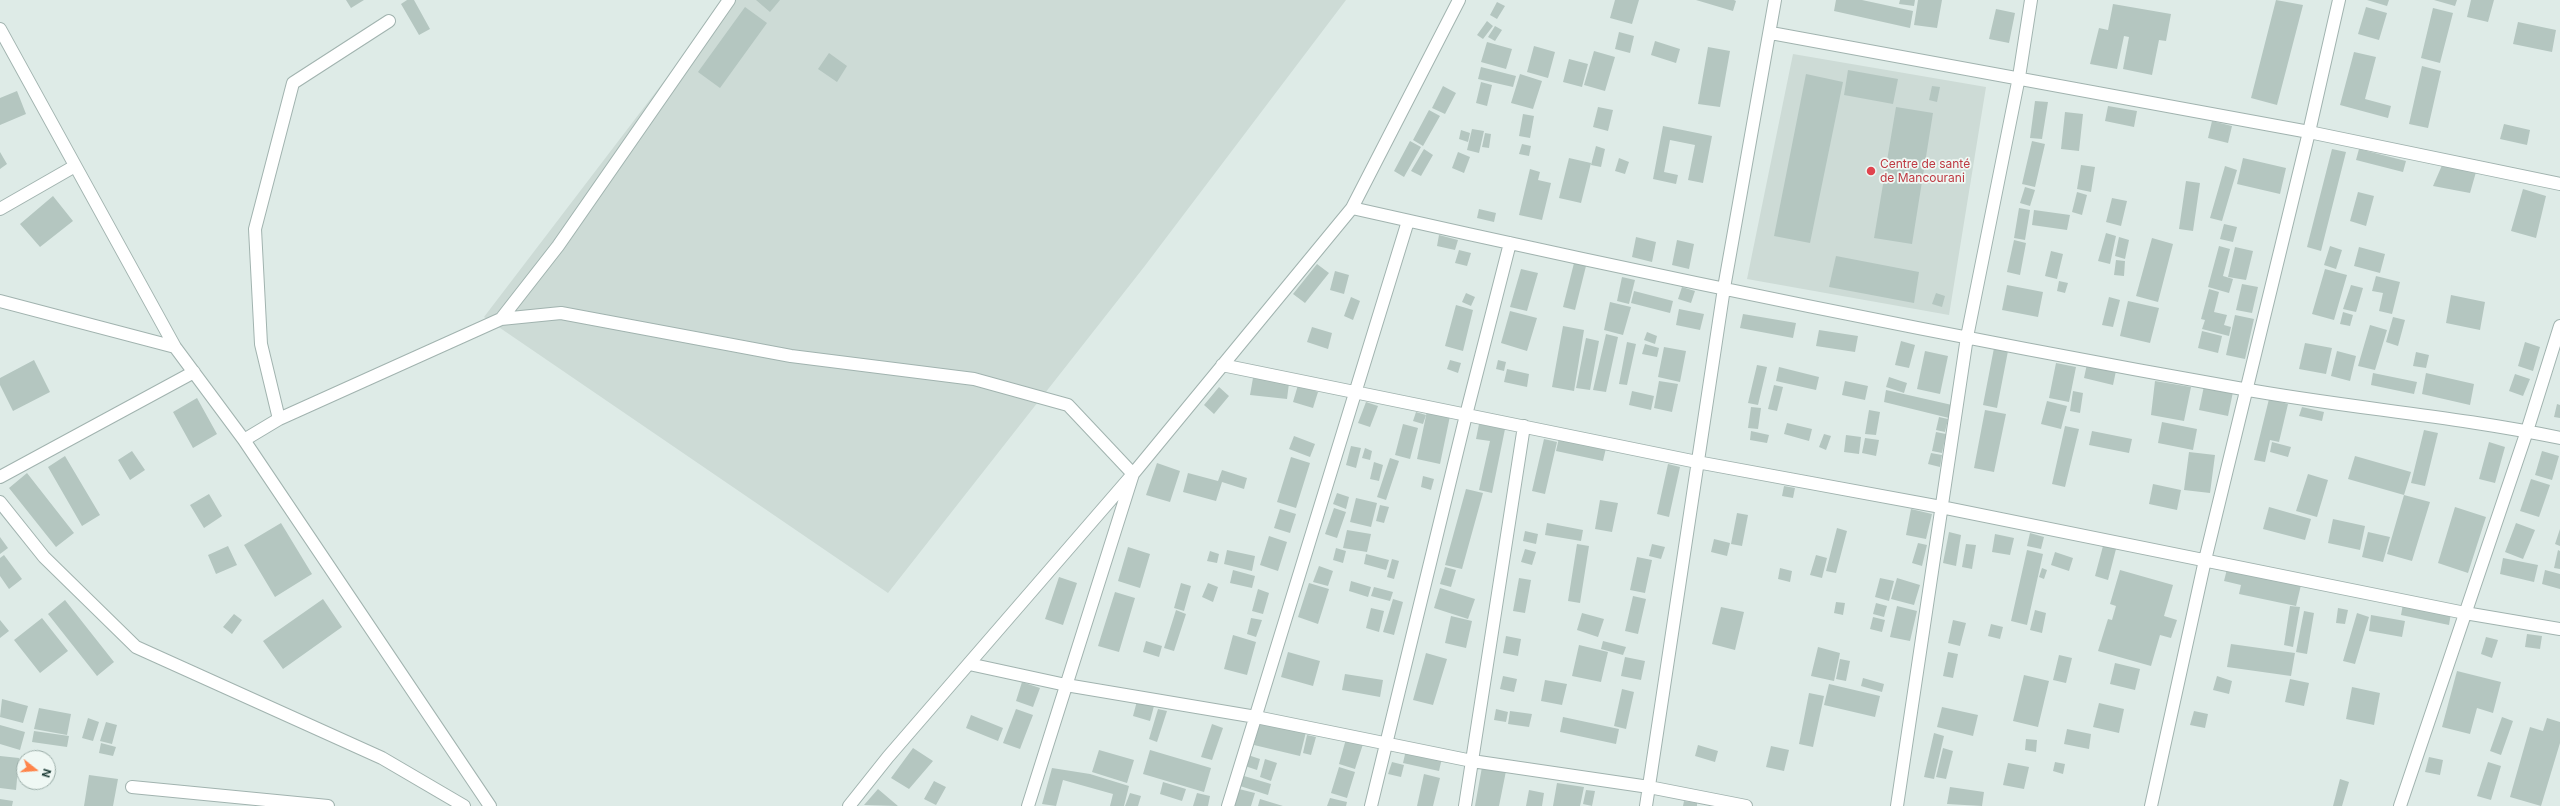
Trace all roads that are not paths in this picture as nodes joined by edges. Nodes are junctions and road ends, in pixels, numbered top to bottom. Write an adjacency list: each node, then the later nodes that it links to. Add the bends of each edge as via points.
1 (729, 0): 19 (street, via 558,246)
2 (1460, 0): 14 (street)
3 (1775, 0): 8 (street)
4 (2031, 0): 9 (street)
5 (2339, 0): 10 (street)
6 (389, 21): 28 (street, via 292,83 256,229 261,344)
7 (0, 29): 11 (street)
8 (1771, 33): 9 (street); 17 (street)
9 (2019, 77): 10 (street); 21 (street)
10 (2309, 132): 12 (street); 25 (street)
11 (75, 166): 13 (street); 22 (street)
12 (2560, 184)
13 (0, 208)
14 (1352, 208): 15 (street); 23 (street)
15 (1408, 221): 16 (street); 26 (street)
16 (1510, 243): 17 (street); 27 (street)
17 (1724, 288): 21 (street); 33 (street)
18 (0, 301): 22 (street)
19 (501, 319): 28 (street); 34 (street, via 561,314 791,356 974,380 1068,405)
20 (2560, 326): 30 (street)
21 (1967, 337): 25 (street); 37 (street)
22 (175, 347): 24 (street)
23 (1222, 365): 26 (street); 34 (street)
24 (194, 372): 32 (street); 35 (street)
25 (2246, 390): 30 (street); 38 (street)
26 (1357, 394): 27 (street); 43 (street)
27 (1466, 415): 29 (street); 44 (street)
28 (279, 419): 32 (street)
29 (1524, 426): 33 (street); 45 (street)
30 (2527, 431): 31 (street); 39 (street)
31 (2560, 438)
32 (244, 440): 50 (street)
33 (1697, 462): 37 (street); 47 (street)
34 (1133, 474): 41 (street); 42 (street)
35 (0, 477)
36 (0, 502): 49 (street, via 44,557 136,647 382,758)
37 (1941, 507): 38 (street); 58 (street)
38 (2205, 560): 39 (street); 59 (street)
39 (2464, 613): 40 (street); 60 (street)
40 (2560, 630)
41 (969, 664): 42 (street); 51 (street)
42 (1066, 684): 43 (street); 52 (street)
43 (1256, 716): 44 (street); 53 (street)
44 (1386, 744): 45 (street); 54 (street)
45 (1472, 761): 47 (street); 55 (street)
46 (132, 787): 48 (street)
47 (1649, 787): 56 (street); 57 (street)
48 (328, 806)
49 (464, 806)
50 (490, 806)
51 (849, 806)
52 (1028, 806)
53 (1228, 806)
54 (1371, 806)
55 (1465, 806)
56 (1646, 806)
57 (1746, 806)
58 (1897, 806)
59 (2151, 806)
60 (2400, 806)

